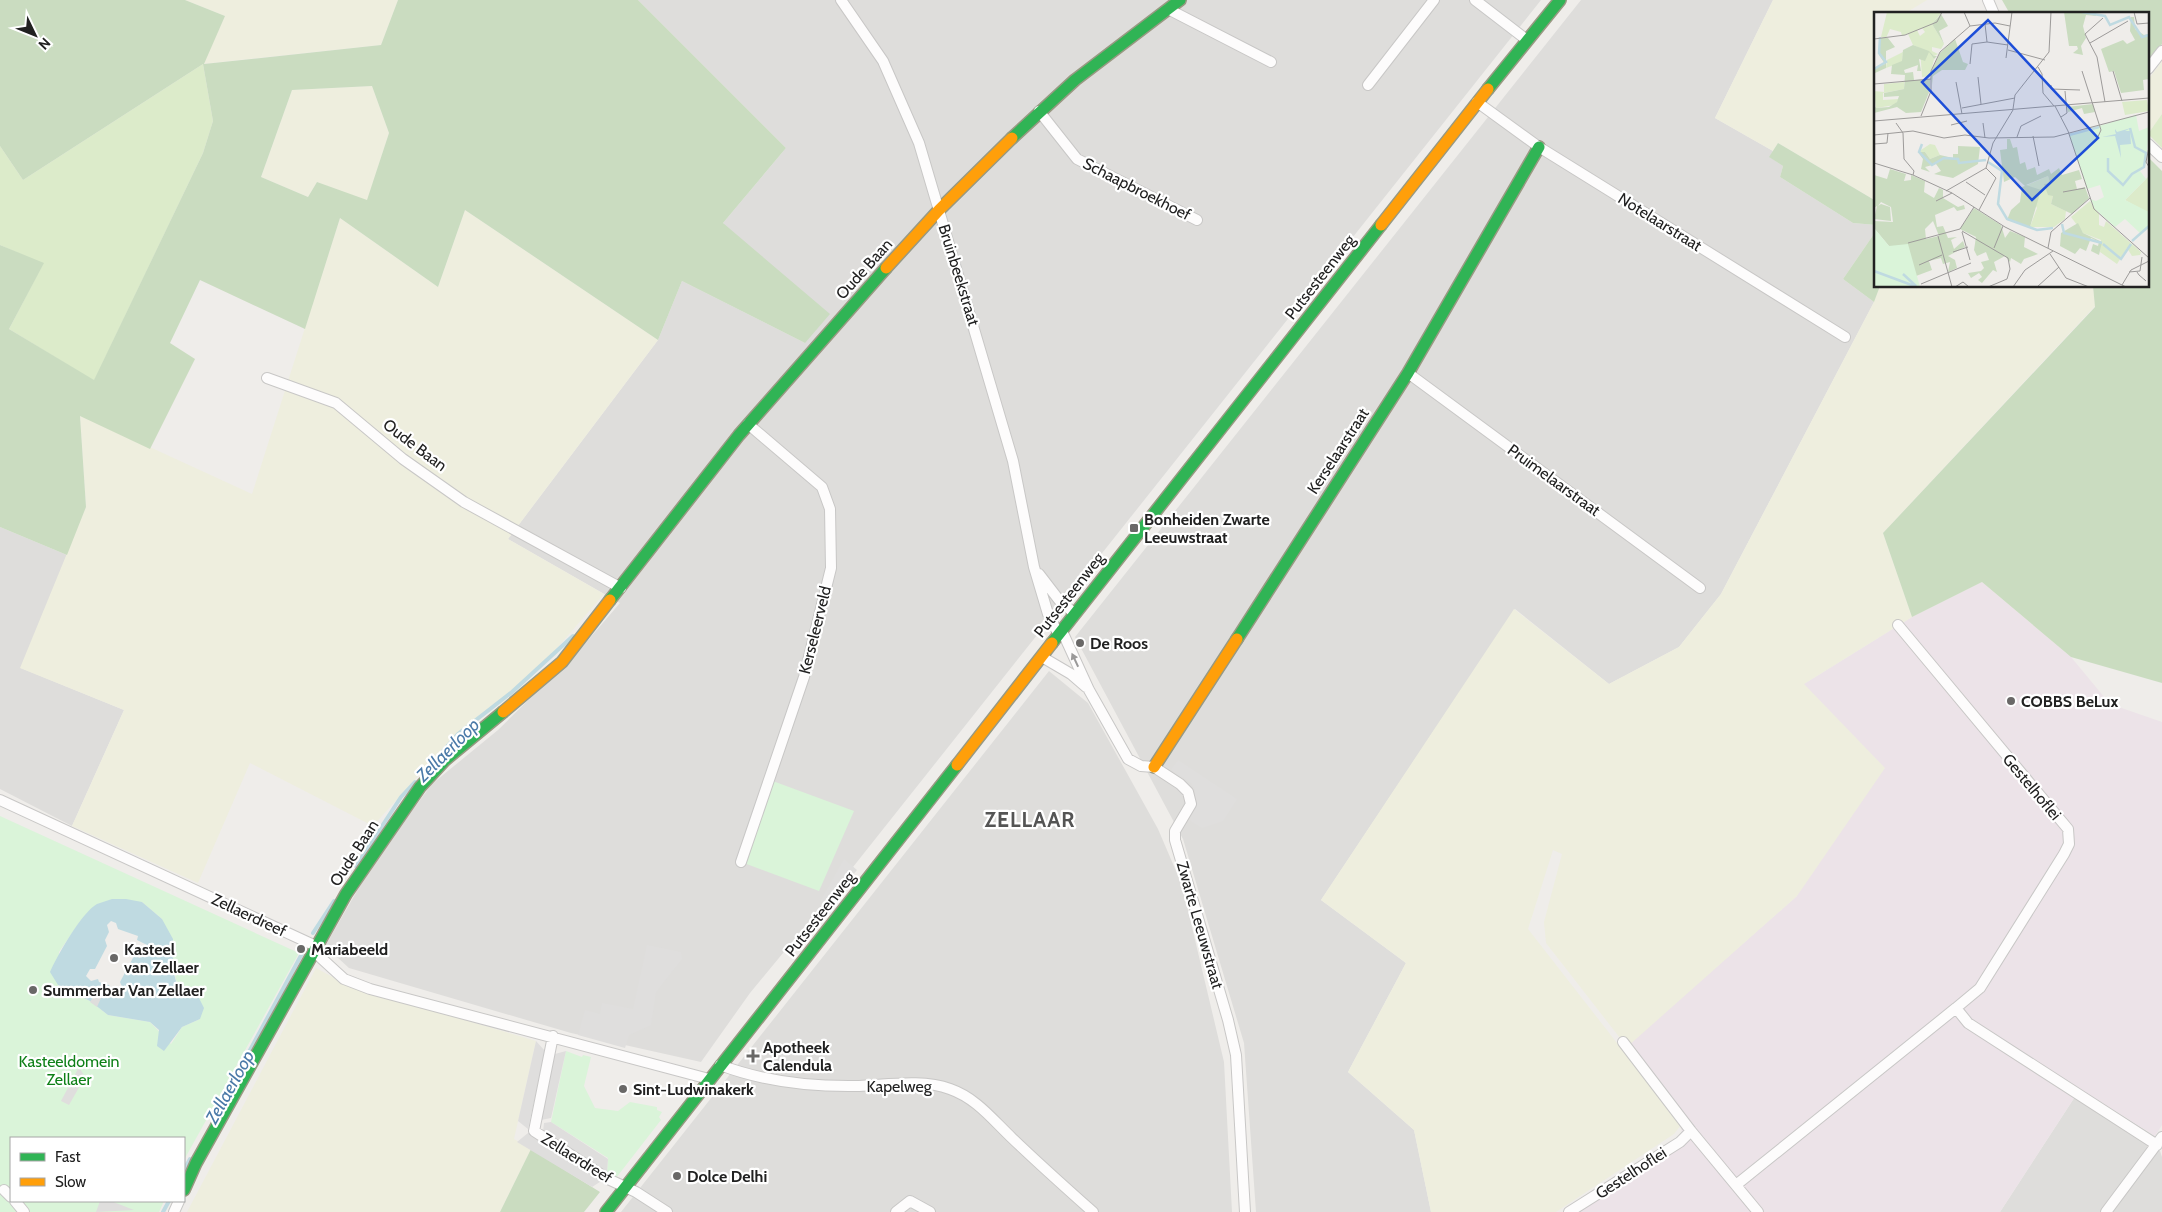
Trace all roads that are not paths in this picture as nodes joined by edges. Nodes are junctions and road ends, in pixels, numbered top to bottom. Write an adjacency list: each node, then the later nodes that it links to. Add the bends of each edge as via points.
1 (841, 0): 19 (street, Bruinbeekstraat, via 883,61 919,143)
2 (1180, 0): 7 (street, Oude Baan)
3 (1434, 0): 13 (street)
4 (1475, 0): 9 (street)
5 (1560, 0): 9 (street, Putsesteenweg)
6 (1988, 0): 8 (street)
7 (1168, 9): 11 (street); 15 (street, Oude Baan)
8 (1993, 12)
9 (1527, 40): 14 (street, Putsesteenweg)
10 (2162, 50): 12 (street)
11 (1271, 62)
12 (2150, 66)
13 (1368, 85)
14 (1477, 102): 17 (street, Notelaarstraat); 28 (street, Putsesteenweg)
15 (1039, 111): 19 (street, Oude Baan); 20 (street, Schaapbroekhoef, via 1078,159)
16 (2150, 146): 18 (street)
17 (1539, 147): 21 (street, Notelaarstraat); 22 (street, Kerselaarstraat)
18 (2162, 156)
19 (938, 210): 24 (street, Oude Baan); 25 (street, Bruinbeekstraat, via 1014,462)
20 (1197, 220)
21 (1845, 337)
22 (1408, 373): 27 (street, Pruimelaarstraat); 33 (street, Kerselaarstraat)
23 (267, 378): 26 (street, Oude Baan, via 336,403 402,459 464,502)
24 (748, 424): 26 (street, Oude Baan); 35 (street, Kerseleerveld, via 822,487 830,509 831,568 804,677)
25 (1034, 567): 28 (street, Bruinbeekstraat, via 1050,590); 30 (street, Bruinbeekstraat, via 1048,614)
26 (621, 588): 36 (street, Oude Baan, via 562,662 445,760 420,787 346,894)
27 (1700, 588)
28 (1076, 614): 30 (street, Putsesteenweg)
29 (1898, 625): 37 (street, Gestelhoflei, via 2068,829 2070,838 2064,854 1980,988)
30 (1060, 633): 31 (street, Putsesteenweg); 32 (street, Zwarte Leeuwstraat, one-way to 30)
31 (1042, 657): 32 (street, Zwarte Leeuwstraat, via 1071,674); 40 (street, Putsesteenweg)
32 (1089, 690): 33 (street, Zwarte Leeuwstraat, via 1128,759 1141,766)
33 (1154, 767): 54 (street, Zwarte Leeuwstraat, via 1188,792 1191,804 1176,831 1175,840 1236,1054)
34 (0, 800): 36 (street, Zellaerdreef)
35 (741, 862)
36 (318, 947): 38 (street, via 320,957 344,979 402,998); 46 (street, Oude Baan)
37 (1956, 1008): 43 (street, via 1968,1023); 44 (street, Gestelhoflei)
38 (552, 1036): 41 (street); 45 (street, Zellaerdreef, via 534,1131 608,1179)
39 (1623, 1042): 42 (street)
40 (720, 1065): 41 (street, Putsesteenweg); 53 (street, Kapelweg, via 757,1078 793,1084 948,1088 985,1110)
41 (710, 1079): 45 (street, Putsesteenweg)
42 (1691, 1131): 44 (street); 55 (street, Gestelhoflei, via 1680,1142)
43 (2160, 1141): 57 (street)
44 (1736, 1185): 56 (street)
45 (626, 1187): 49 (street, Putsesteenweg); 50 (street, Zellaerdreef)
46 (185, 1188)
47 (16, 1202): 48 (street)
48 (24, 1212)
49 (606, 1212)
50 (667, 1212)
51 (896, 1212): 52 (street, via 910,1201)
52 (930, 1212)
53 (1094, 1212)
54 (1245, 1212)
55 (1569, 1212)
56 (1758, 1212)
57 (2106, 1212)

